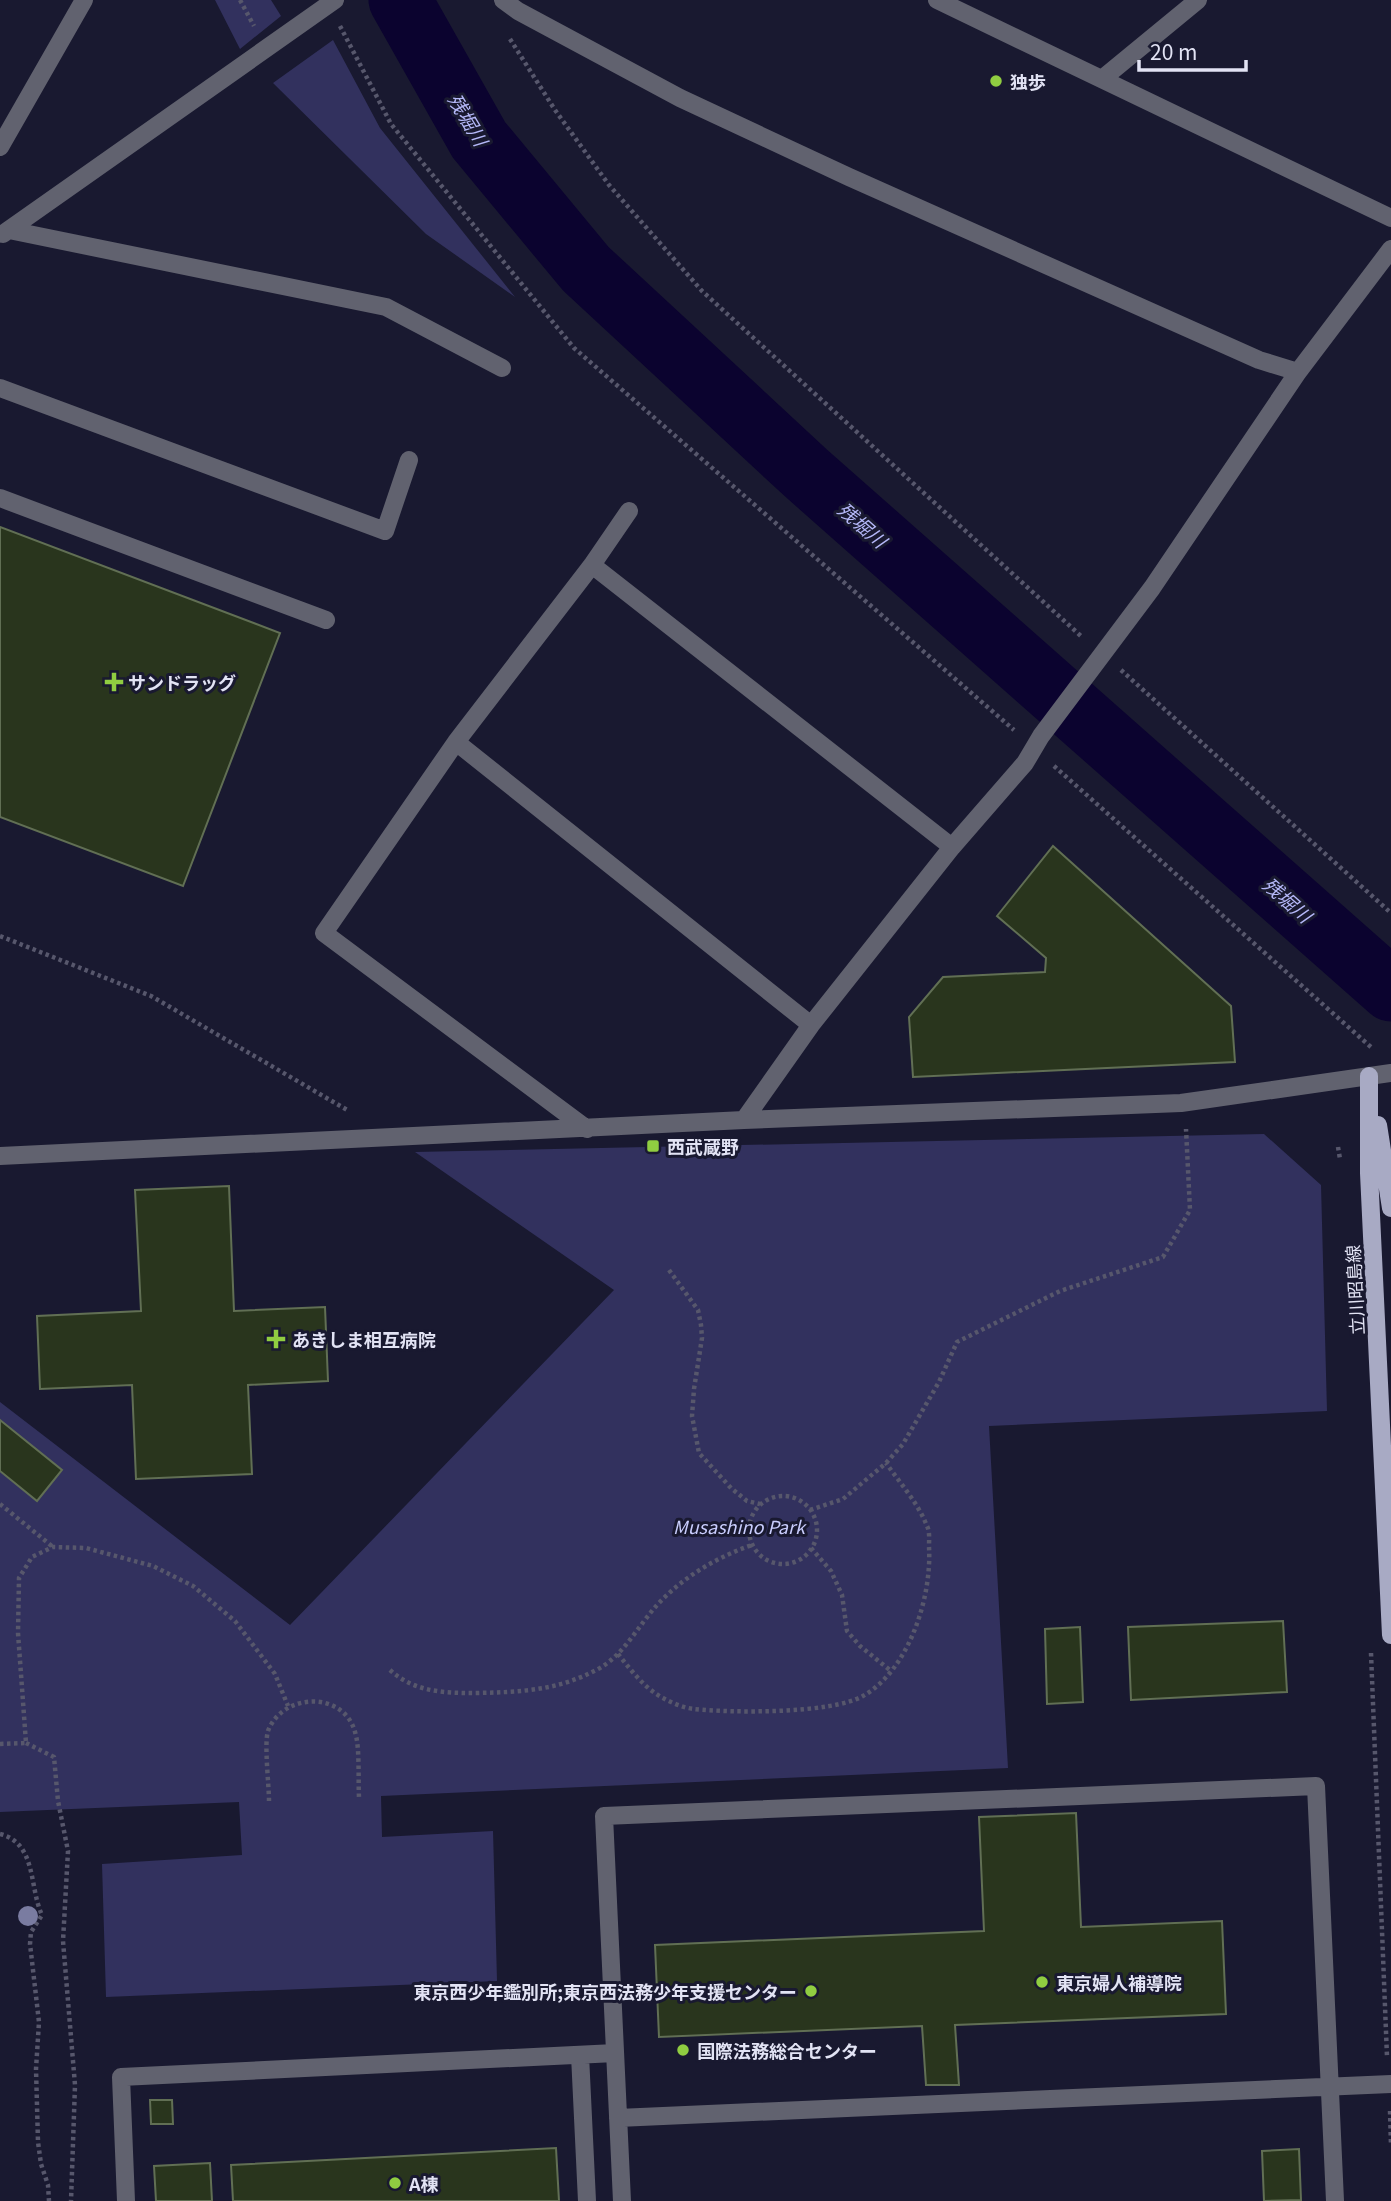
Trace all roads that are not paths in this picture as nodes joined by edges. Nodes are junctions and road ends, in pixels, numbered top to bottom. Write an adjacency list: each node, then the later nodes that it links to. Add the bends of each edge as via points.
1 (84, 0): 7 (street)
2 (503, 0): 12 (street, via 680,98 1247,355)
3 (937, 0): 6 (street)
4 (1198, 0): 6 (street)
5 (332, 2): 9 (street)
6 (1102, 79): 8 (street)
7 (0, 147)
8 (1391, 218)
9 (4, 233): 11 (street, via 386,307)
10 (1391, 249): 12 (street)
11 (502, 368)
12 (1298, 372): 20 (street, via 1152,588 1093,653 1025,763)
13 (0, 387): 14 (street, via 385,531)
14 (409, 460)
15 (0, 498): 18 (street)
16 (629, 511): 17 (street)
17 (592, 565): 19 (street); 20 (street)
18 (326, 620)
19 (456, 742): 21 (street); 25 (street, via 324,933)
20 (952, 847): 21 (street)
21 (811, 1025): 24 (street)
22 (1391, 1073): 23 (street)
23 (1369, 1076): 24 (street, via 1181,1103); 27 (main road); 28 (main road, 立川昭島線)
24 (744, 1121): 25 (street)
25 (587, 1129): 26 (street)
26 (0, 1156)
27 (1391, 1208)
28 (1391, 1635)
29 (615, 2053): 30 (street); 32 (street, via 604,1816 1316,1786); 33 (street)
30 (580, 2055): 34 (street, via 121,2077); 35 (street)
31 (1391, 2084): 32 (street)
32 (1330, 2087): 33 (street); 37 (street)
33 (618, 2118): 36 (street)
34 (126, 2201)
35 (587, 2201)
36 (622, 2201)
37 (1335, 2201)

